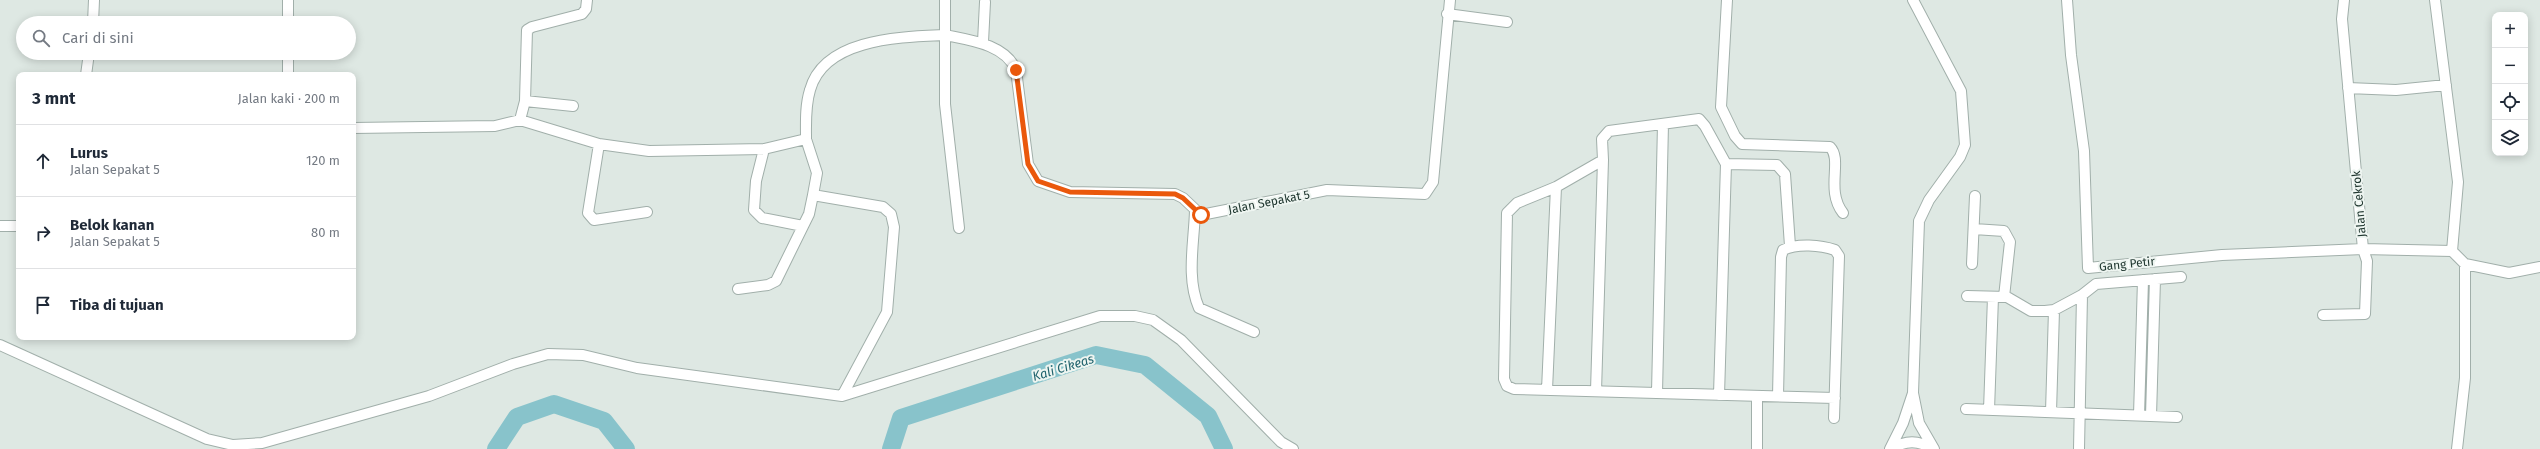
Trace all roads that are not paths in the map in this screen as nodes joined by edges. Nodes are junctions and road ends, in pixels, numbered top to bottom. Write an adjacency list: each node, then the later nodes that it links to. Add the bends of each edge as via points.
1 (94, 0): 13 (street)
2 (288, 0): 14 (street)
3 (587, 0): 24 (street, via 586,9 582,14 527,30)
4 (944, 0): 16 (street)
5 (1450, 0): 12 (street, Jalan Sepakat 5)
6 (1727, 0): 39 (street, via 1720,98 1735,136 1742,144 1830,148 1835,155 1834,196)
7 (1912, 0): 67 (street, via 1961,92 1965,145 1960,158 1938,185 1919,221)
8 (2067, 0): 46 (street, Gang Petir, via 2071,55 2084,151 2088,268 2222,255)
9 (2344, 0): 23 (street, Jalan Cekrok, via 2342,18)
10 (2435, 0): 22 (street)
11 (985, 2): 17 (street)
12 (1447, 14): 15 (street); 37 (street, Jalan Sepakat 5, via 1439,135 1433,182 1425,194 1327,190 1215,213 1201,215)
13 (93, 16)
14 (288, 16)
15 (1508, 22)
16 (944, 35): 17 (street); 29 (street, via 898,38 854,47 830,58 818,72 810,89); 43 (street, via 945,104)
17 (983, 42): 37 (street, via 1012,60 1016,70 1028,164 1038,181 1070,192 1175,194 1183,198)
18 (88, 60): 20 (street)
19 (288, 60): 21 (street)
20 (86, 72)
21 (288, 72)
22 (2446, 85): 23 (street, via 2396,90); 47 (street, via 2458,182)
23 (2348, 88): 46 (street, Jalan Cekrok)
24 (524, 101): 25 (street); 26 (street)
25 (573, 106)
26 (520, 120): 28 (street, via 495,126); 30 (street)
27 (1663, 124): 32 (street, via 1609,131 1602,139); 33 (street, via 1699,119); 68 (street)
28 (356, 128)
29 (806, 139): 31 (street); 35 (street, via 817,173)
30 (599, 144): 31 (street, via 649,151); 38 (street, via 588,213 594,220)
31 (764, 149): 42 (street, via 756,181 754,210 762,218)
32 (1603, 160): 34 (street); 66 (street)
33 (1726, 164): 45 (street, via 1777,165 1782,169 1785,174); 69 (street)
34 (1556, 187): 65 (street); 65 (street, via 1517,203 1507,213 1504,379 1507,386 1514,389)
35 (813, 196): 42 (street); 70 (street, via 883,207 891,214 894,227 887,312)
36 (1975, 196): 44 (street)
37 (1195, 211): 61 (street, via 1192,275 1193,293 1199,308)
38 (646, 212)
39 (1843, 213)
40 (0, 226): 41 (street)
41 (16, 226)
42 (803, 226): 54 (street, via 776,282 768,286)
43 (959, 228)
44 (1974, 229): 48 (street); 58 (street, via 2004,231 2007,234 2010,242)
45 (1790, 246): 72 (street, via 1783,250 1781,257); 73 (street, via 1827,248 1835,250 1839,256)
46 (2363, 249): 47 (street, Jalan Cekrok); 60 (street, via 2367,261 2365,314)
47 (2452, 251): 49 (street)
48 (1972, 264)
49 (2465, 264): 50 (street, via 2509,273); 87 (street, via 2465,378)
50 (2540, 267)
51 (2181, 277): 52 (street)
52 (2156, 279): 53 (street); 64 (street)
53 (2143, 280): 55 (street, via 2096,284); 63 (street)
54 (738, 289)
55 (2082, 295): 59 (street); 77 (street)
56 (1967, 296): 57 (street)
57 (1993, 297): 58 (street); 75 (street)
58 (2004, 297): 59 (street, via 2031,311)
59 (2054, 310): 76 (street)
60 (2323, 314)
61 (1254, 332)
62 (0, 345): 70 (street, via 207,439 233,445 262,443 429,396 513,364 548,354 583,355 637,368)
63 (2141, 346): 64 (street); 78 (street)
64 (2153, 346): 79 (street)
65 (1547, 390): 66 (street)
66 (1596, 391): 68 (street)
67 (1912, 392): 84 (street); 85 (street, via 1919,423)
68 (1657, 393): 69 (street)
69 (1719, 395): 71 (street)
70 (842, 396): 82 (street, via 1100,316 1135,316 1153,320 1181,340 1281,442)
71 (1757, 396): 72 (street); 83 (street)
72 (1778, 396): 73 (street)
73 (1835, 398): 81 (street)
74 (1966, 409): 75 (street)
75 (1989, 410): 76 (street)
76 (2051, 412): 77 (street)
77 (2080, 413): 78 (street); 86 (street)
78 (2139, 415): 79 (street)
79 (2151, 416): 80 (street)
80 (2177, 417)
81 (1834, 418)
82 (1293, 449)
83 (1757, 449)
84 (1891, 449): 85 (street, via 1912,442 1925,444)
85 (1933, 449)
86 (2079, 449)
87 (2457, 449)

